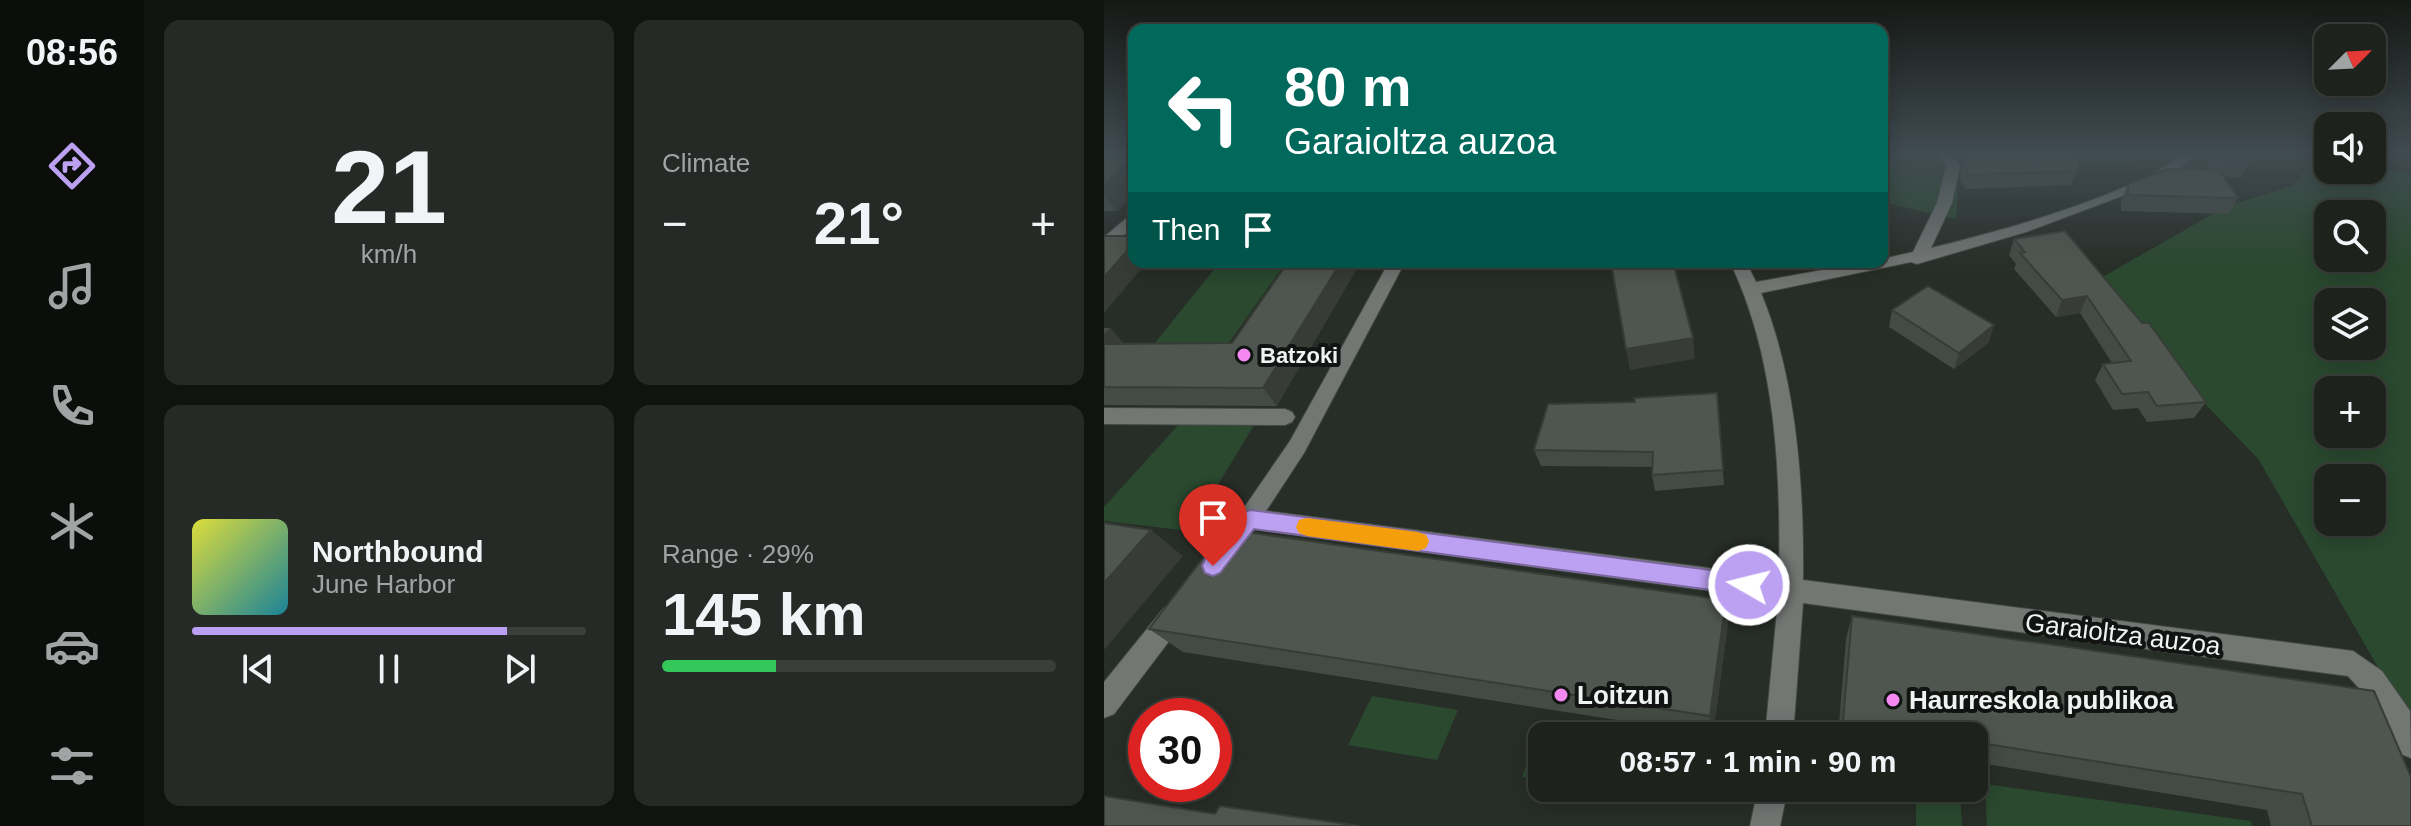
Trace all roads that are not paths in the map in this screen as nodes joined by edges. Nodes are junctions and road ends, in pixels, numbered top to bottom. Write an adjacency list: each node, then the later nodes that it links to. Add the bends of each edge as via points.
1 (1950, 193): 5 (street)
2 (2121, 193): 5 (street)
3 (1128, 223): 4 (street)
4 (1108, 242)
5 (1917, 259): 6 (street)
6 (1888, 264)
7 (1394, 268): 13 (street, via 1297,447)
8 (1741, 268): 10 (street)
9 (1867, 268): 10 (street)
10 (1750, 289): 15 (street, via 1775,372 1790,479)
11 (1104, 416): 12 (street)
12 (1285, 417)
13 (1250, 519): 14 (street); 15 (street, Garaioltza auzoa)
14 (1231, 543)
15 (1793, 591): 18 (street); 19 (street, Garaioltza auzoa, via 2353,664 2371,675 2395,708)
16 (1185, 601): 17 (street)
17 (1104, 704)
18 (1781, 722)
19 (2411, 744)
20 (1770, 802): 21 (street)
21 (1765, 826)

